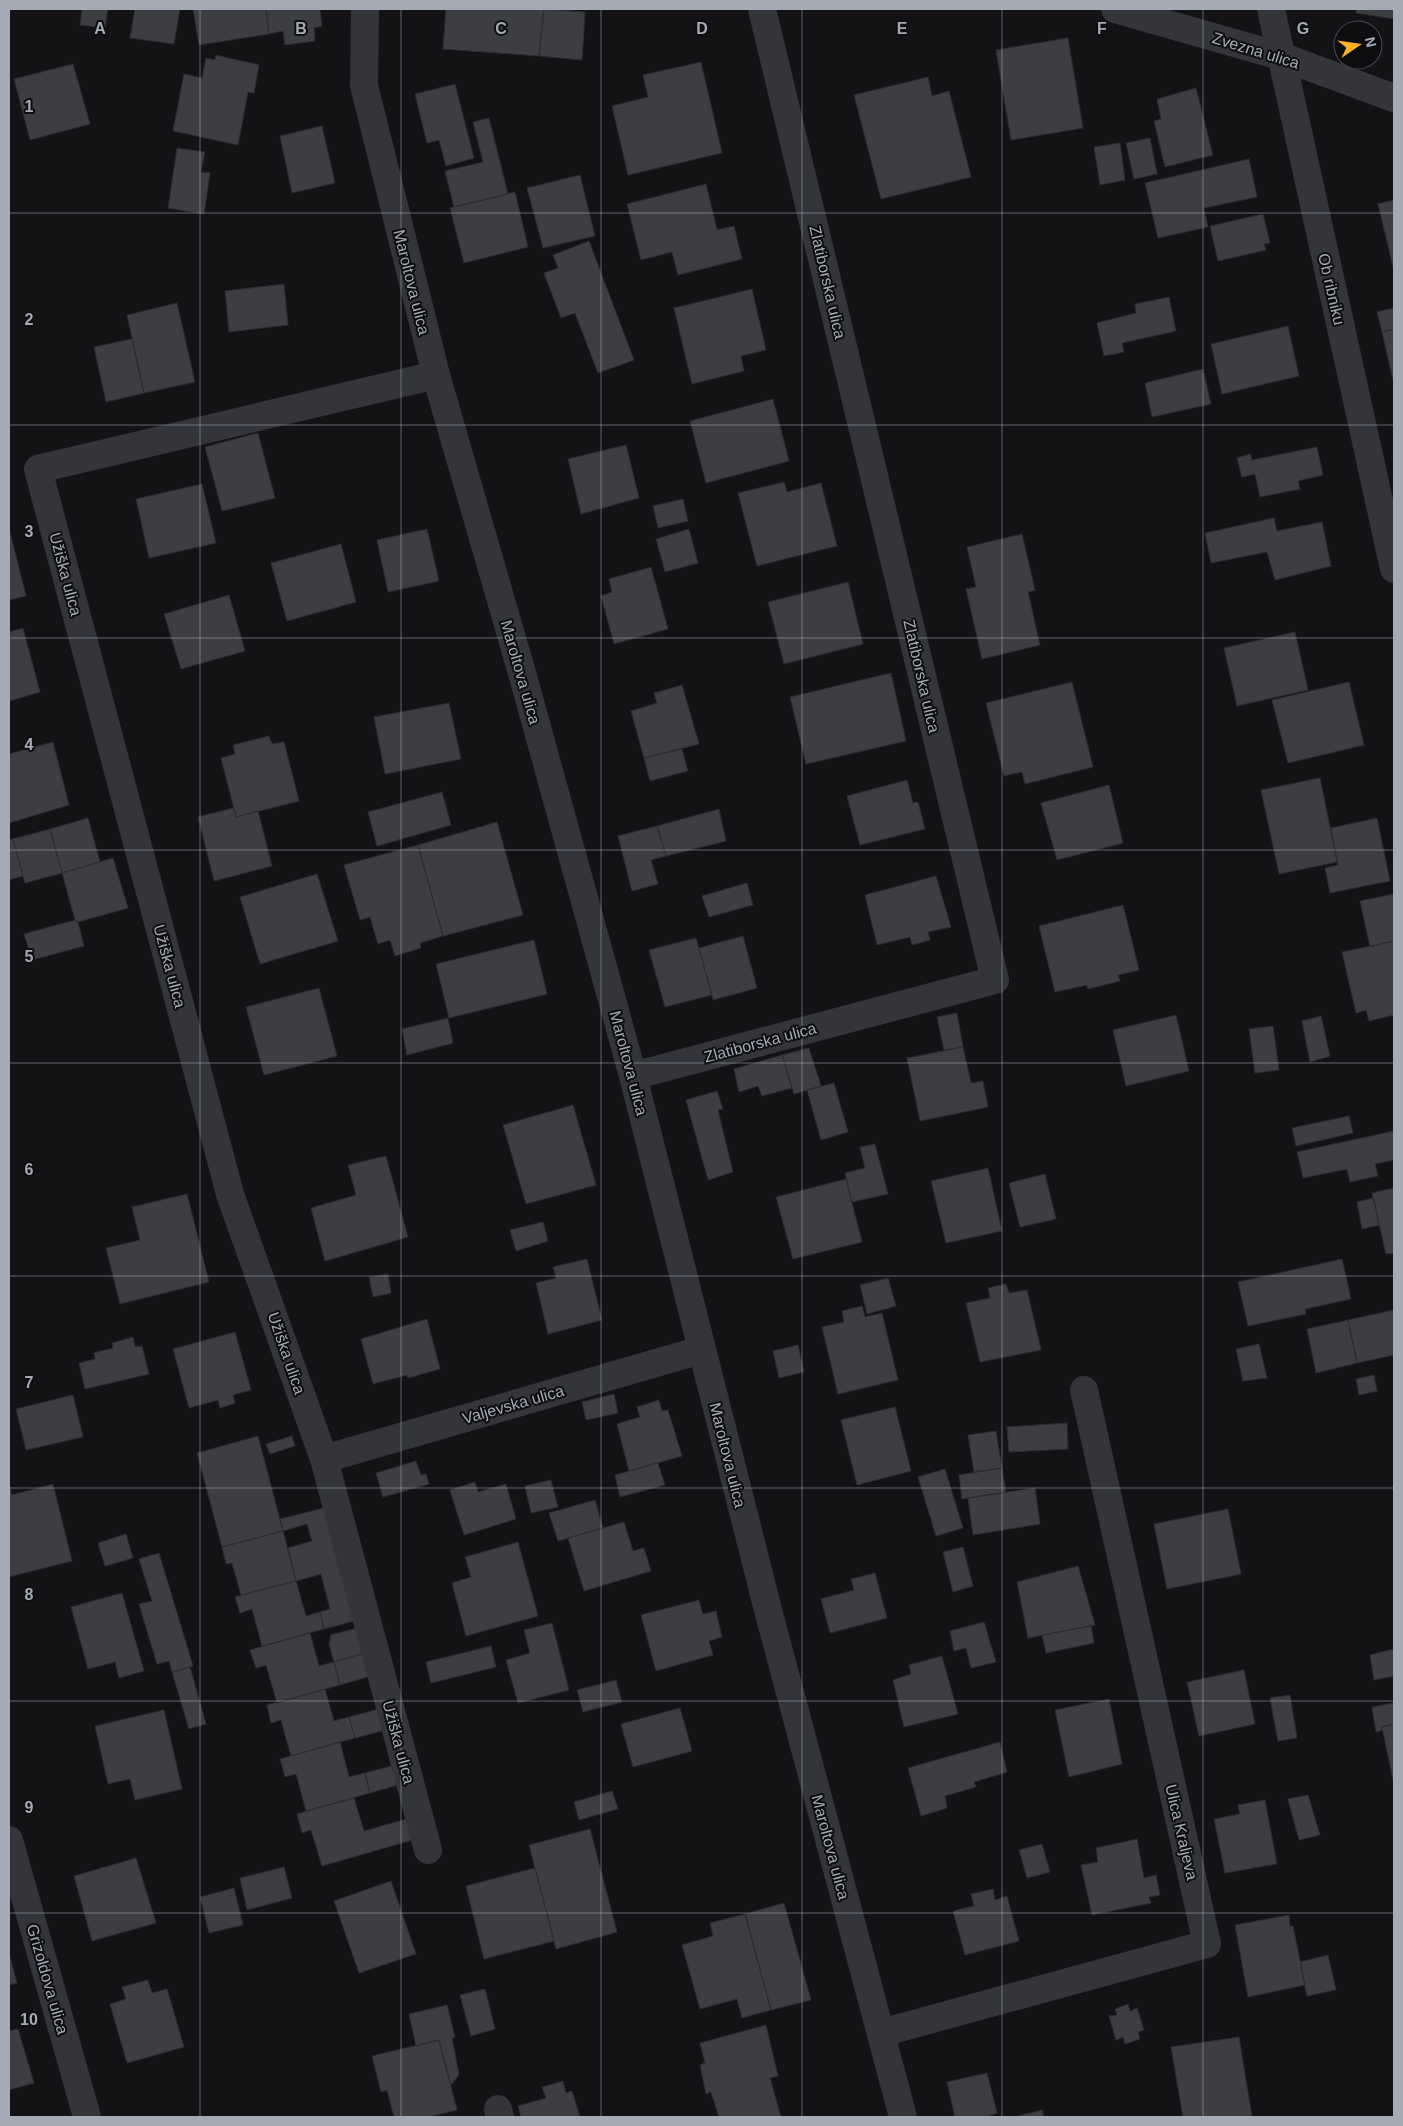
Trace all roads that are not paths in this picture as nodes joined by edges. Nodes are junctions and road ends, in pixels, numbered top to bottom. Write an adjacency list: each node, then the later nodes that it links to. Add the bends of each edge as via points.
1 (364, 9): 7 (street, Maroltova ulica, via 364,84)
2 (762, 9): 9 (street, Zlatiborska ulica, via 995,980)
3 (1115, 9): 5 (street, Zvezna ulica)
4 (1271, 9): 5 (street, Ob ribniku)
5 (1280, 56): 6 (street, Zvezna ulica); 8 (street, Ob ribniku)
6 (1394, 98)
7 (436, 375): 9 (street, Maroltova ulica); 12 (street, Užiška ulica, via 38,469 230,1194)
8 (1394, 569)
9 (633, 1076): 10 (street, Maroltova ulica)
10 (701, 1350): 12 (street, Valjevska ulica); 15 (street, Maroltova ulica)
11 (1084, 1390): 15 (street, Ulica Kraljeva, via 1207,1944)
12 (324, 1459): 14 (street, Užiška ulica)
13 (9, 1840): 16 (street, Grizoldova ulica)
14 (428, 1850)
15 (881, 2033): 17 (street, Maroltova ulica)
16 (87, 2117)
17 (903, 2117)

